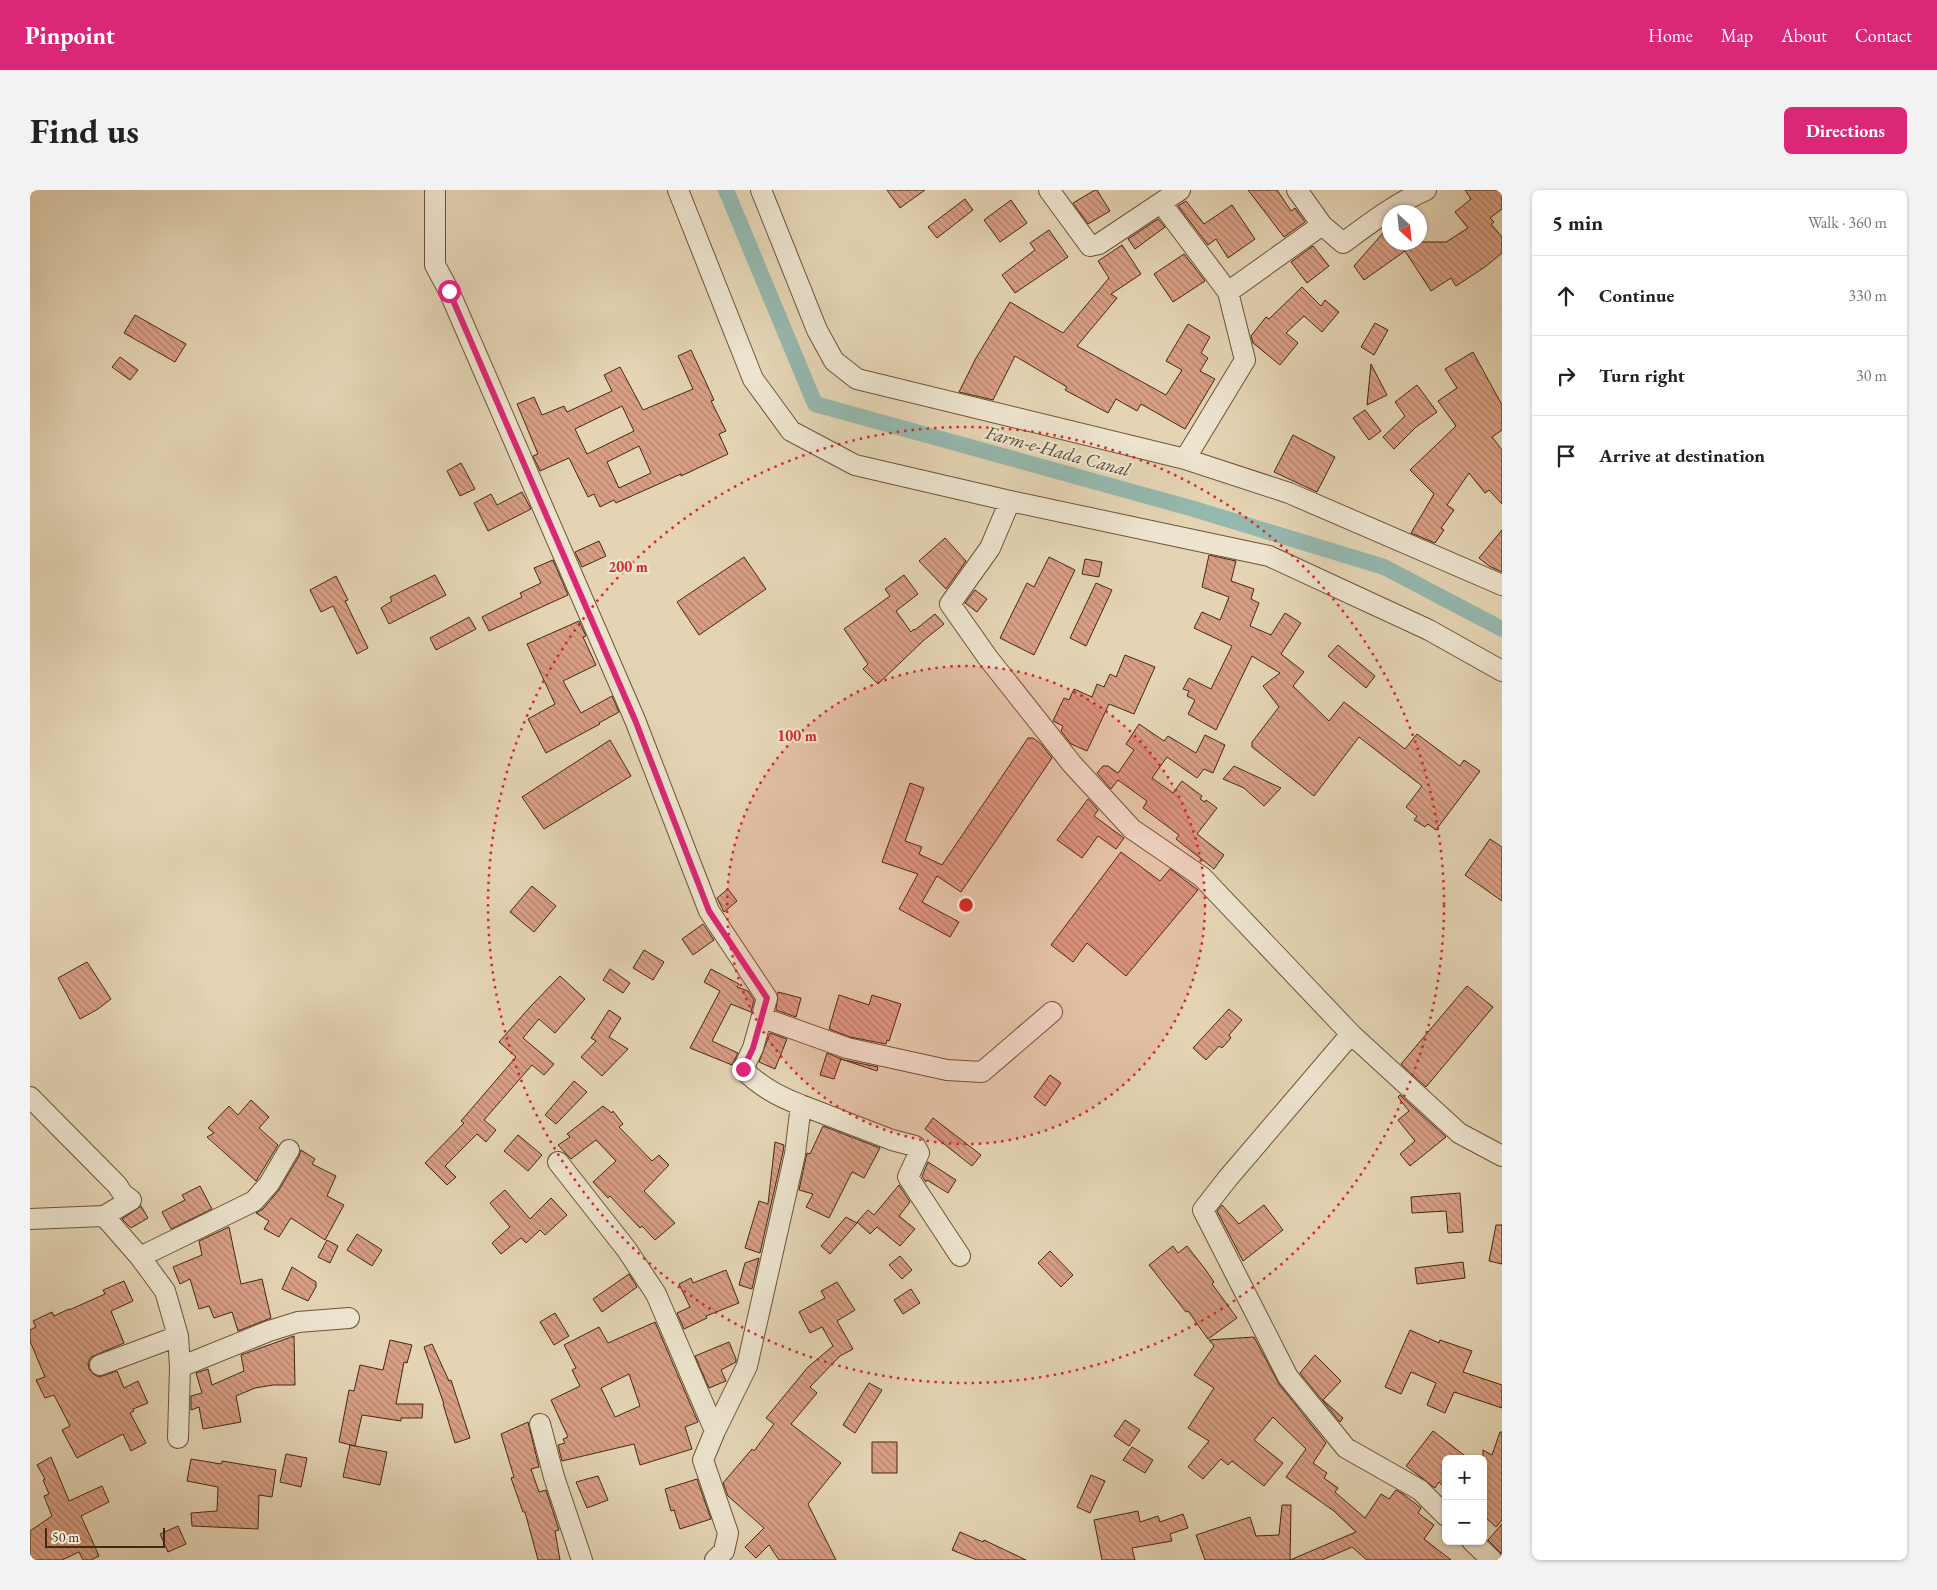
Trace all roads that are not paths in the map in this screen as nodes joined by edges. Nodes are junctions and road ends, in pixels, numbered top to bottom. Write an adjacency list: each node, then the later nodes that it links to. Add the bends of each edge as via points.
1 (435, 190): 16 (street, via 435,265 635,720 709,911 767,998)
2 (678, 190): 12 (street, via 753,379 791,430 855,466)
3 (761, 190): 11 (street, via 817,330 834,361 857,379)
4 (1049, 190): 8 (street, via 1090,246 1099,244)
5 (1180, 190): 8 (street)
6 (1297, 190): 9 (street)
7 (1426, 190): 9 (street, via 1413,195 1342,242)
8 (1162, 204): 10 (street)
9 (1322, 225): 10 (street)
10 (1228, 292): 11 (street, via 1245,360)
11 (1186, 459): 13 (street, via 1290,493)
12 (1010, 501): 14 (street, via 1269,556 1429,630); 17 (street, via 990,548 950,604 988,658 1072,764 1132,829 1202,877)
13 (1502, 584)
14 (1502, 672)
15 (1052, 1012): 16 (street, via 982,1072 947,1070 847,1048)
16 (763, 1018): 19 (street, via 743,1069 754,1081)
17 (1351, 1034): 21 (street, via 1459,1132); 34 (street, via 1203,1210 1288,1377 1305,1399 1346,1448 1420,1490)
18 (30, 1097): 23 (street, via 131,1200)
19 (800, 1105): 25 (street, via 915,1146 919,1153 908,1177); 32 (street, via 795,1154 747,1366)
20 (289, 1150): 26 (street, via 270,1184 254,1201)
21 (1502, 1156)
22 (558, 1162): 32 (street, via 656,1294)
23 (104, 1216): 24 (street); 26 (street)
24 (30, 1220)
25 (960, 1256)
26 (140, 1257): 28 (street, via 165,1291)
27 (349, 1318): 30 (street, via 298,1322)
28 (178, 1336): 29 (street); 30 (street)
29 (100, 1365)
30 (180, 1367): 33 (street)
31 (540, 1424): 36 (street)
32 (715, 1431): 37 (street, via 703,1460 728,1533 724,1551)
33 (178, 1438)
34 (1442, 1512)
35 (1476, 1545): 38 (street)
36 (582, 1560)
37 (715, 1560)
38 (1492, 1560)

